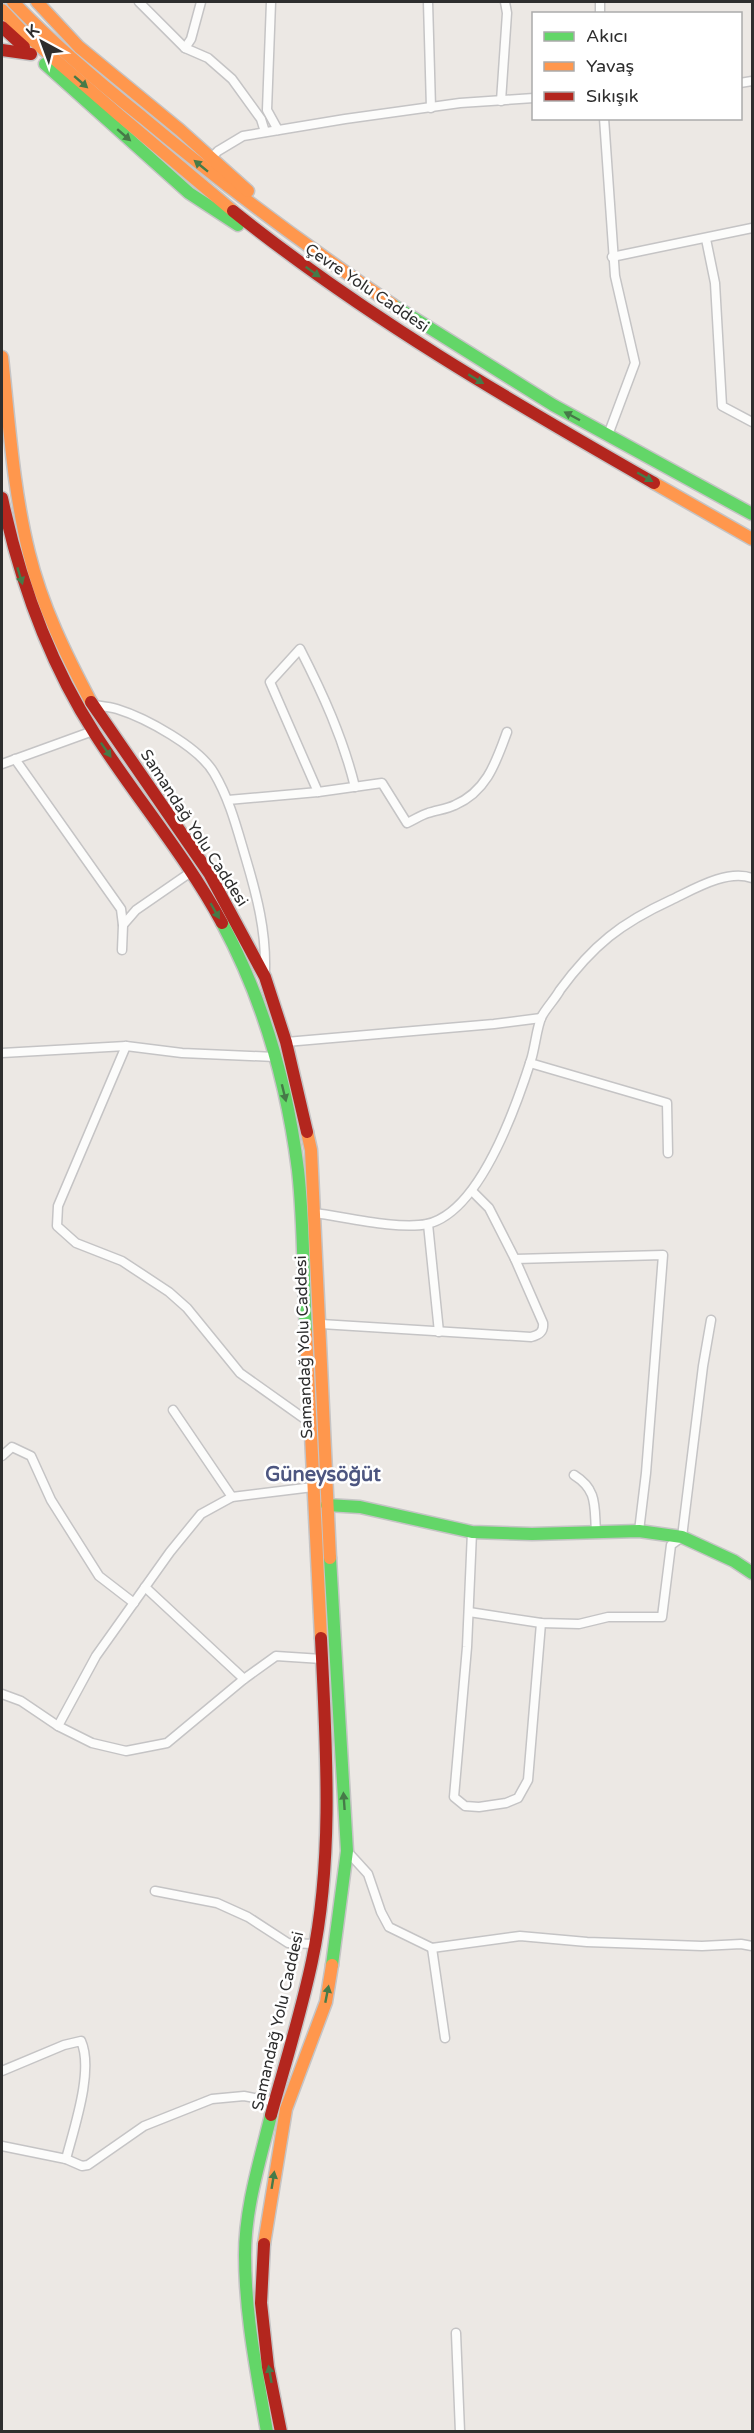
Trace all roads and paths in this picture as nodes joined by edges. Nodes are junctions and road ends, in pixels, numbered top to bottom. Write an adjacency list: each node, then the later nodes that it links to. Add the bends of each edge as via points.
1 (13, 2): 21 (main road, Çevre Yolu Caddesi, one-way to 1, via 87,72)
2 (37, 2): 19 (main road, via 79,47)
3 (139, 2): 10 (street)
4 (201, 2): 10 (street)
5 (271, 2): 17 (street, via 267,110)
6 (428, 2): 15 (street)
7 (505, 2): 14 (street)
8 (2, 10): 23 (main road, Çevre Yolu Caddesi, one-way to 23, via 171,160)
9 (2, 27): 12 (main road)
10 (185, 48): 18 (street, via 208,58 232,79 261,119)
11 (2, 50): 12 (main road)
12 (33, 54): 23 (main road, one-way to 23, via 189,193)
13 (532, 98): 14 (street)
14 (501, 101): 15 (street)
15 (431, 108): 17 (street)
16 (603, 120): 24 (street)
17 (278, 130): 18 (street)
18 (265, 132): 19 (street, via 243,136)
19 (211, 158): 21 (main road)
20 (753, 228): 22 (street)
21 (295, 237): 27 (main road, Çevre Yolu Caddesi, one-way to 21, via 431,331)
22 (706, 238): 24 (street); 26 (street, via 715,283 722,406)
23 (284, 251): 30 (main road, Çevre Yolu Caddesi, one-way to 30, via 419,344)
24 (612, 257): 27 (street, via 635,363)
25 (2, 357): 31 (main road, Samandağ Yolu Caddesi, via 16,489 29,555 68,659)
26 (753, 422)
27 (608, 435): 29 (main road, Çevre Yolu Caddesi)
28 (2, 498): 32 (main road, Samandağ Yolu Caddesi, one-way to 32, via 28,603 51,655)
29 (753, 514)
30 (753, 539)
31 (93, 705): 38 (street, via 117,709 159,728 195,751 213,771); 43 (main road, Samandağ Yolu Caddesi, via 209,873)
32 (93, 731): 34 (street); 39 (main road, Samandağ Yolu Caddesi, one-way to 39)
33 (507, 732): 36 (street, via 494,770 482,787 453,806 407,823 382,783)
34 (15, 759): 35 (street); 41 (street, via 121,909)
35 (2, 764)
36 (355, 787): 37 (street); 37 (street, via 328,702 300,649 270,682)
37 (318, 792): 38 (street)
38 (228, 800): 43 (street, via 263,922)
39 (191, 872): 41 (street, via 136,910); 48 (main road, Samandağ Yolu Caddesi, one-way to 48, via 237,952 266,1022)
40 (753, 878): 44 (street, via 743,875 710,882 639,915 599,945)
41 (123, 925): 42 (street)
42 (122, 950)
43 (265, 977): 45 (main road, Samandağ Yolu Caddesi)
44 (541, 1018): 45 (street); 49 (street)
45 (286, 1042): 52 (main road, Samandağ Yolu Caddesi, via 311,1150)
46 (126, 1046): 47 (street); 48 (street); 59 (street, via 58,1206 57,1226 76,1243 122,1261 169,1292 240,1373)
47 (2, 1053)
48 (275, 1057): 59 (main road, Samandağ Yolu Caddesi, one-way to 59, via 298,1172)
49 (530, 1063): 50 (street, via 667,1103); 51 (street, via 496,1146)
50 (668, 1153)
51 (472, 1191): 53 (street, via 457,1208); 54 (street, via 489,1208)
52 (315, 1213): 53 (street, via 404,1225); 56 (main road, Samandağ Yolu Caddesi)
53 (428, 1224): 57 (street)
54 (516, 1259): 57 (street, via 543,1323 539,1335); 66 (street, via 663,1255)
55 (711, 1320): 68 (street)
56 (321, 1324): 57 (street); 64 (main road, Samandağ Yolu Caddesi)
57 (439, 1332)
58 (173, 1410): 63 (street)
59 (309, 1422): 62 (main road, Samandağ Yolu Caddesi)
60 (2, 1456): 71 (street, via 12,1447 31,1456 51,1500 99,1576)
61 (574, 1475): 65 (street, via 585,1482 594,1496)
62 (313, 1487): 63 (street); 74 (main road, Samandağ Yolu Caddesi)
63 (232, 1497): 70 (street, via 201,1514)
64 (327, 1505): 67 (main road, via 360,1507); 78 (main road, Samandağ Yolu Caddesi, one-way to 64)
65 (596, 1531): 66 (main road); 67 (main road)
66 (639, 1531): 68 (main road)
67 (472, 1532): 72 (street)
68 (682, 1537): 69 (main road); 73 (street, via 671,1545 662,1617)
69 (753, 1573)
70 (145, 1587): 71 (street); 75 (street)
71 (134, 1603): 77 (street, via 96,1656)
72 (469, 1612): 73 (street); 73 (street, via 454,1797 465,1806 506,1803 518,1798 528,1780)
73 (541, 1623)
74 (322, 1659): 75 (street, via 276,1656); 80 (main road, Samandağ Yolu Caddesi, via 327,1810)
75 (244, 1678): 77 (street, via 167,1743 126,1751 92,1743)
76 (2, 1694): 77 (street, via 21,1701)
77 (58, 1726)
78 (347, 1851): 82 (street, via 369,1874 389,1927); 90 (main road, Samandağ Yolu Caddesi, one-way to 78, via 261,2302 264,2237 286,2109 326,2002)
79 (155, 1891): 80 (street, via 218,1903 288,1943)
80 (314, 1944): 85 (main road, Samandağ Yolu Caddesi)
81 (753, 1946): 82 (street, via 587,1942 520,1936)
82 (432, 1947): 83 (street)
83 (445, 2038)
84 (2, 2071): 87 (street, via 81,2041 82,2100)
85 (276, 2102): 87 (street, via 244,2096 212,2099 144,2126 88,2165); 89 (main road, Samandağ Yolu Caddesi, via 252,2190 245,2253 249,2328)
86 (2, 2146): 87 (street)
87 (66, 2159)
88 (456, 2333): 91 (street)
89 (267, 2432)
90 (281, 2432)
91 (460, 2432)

